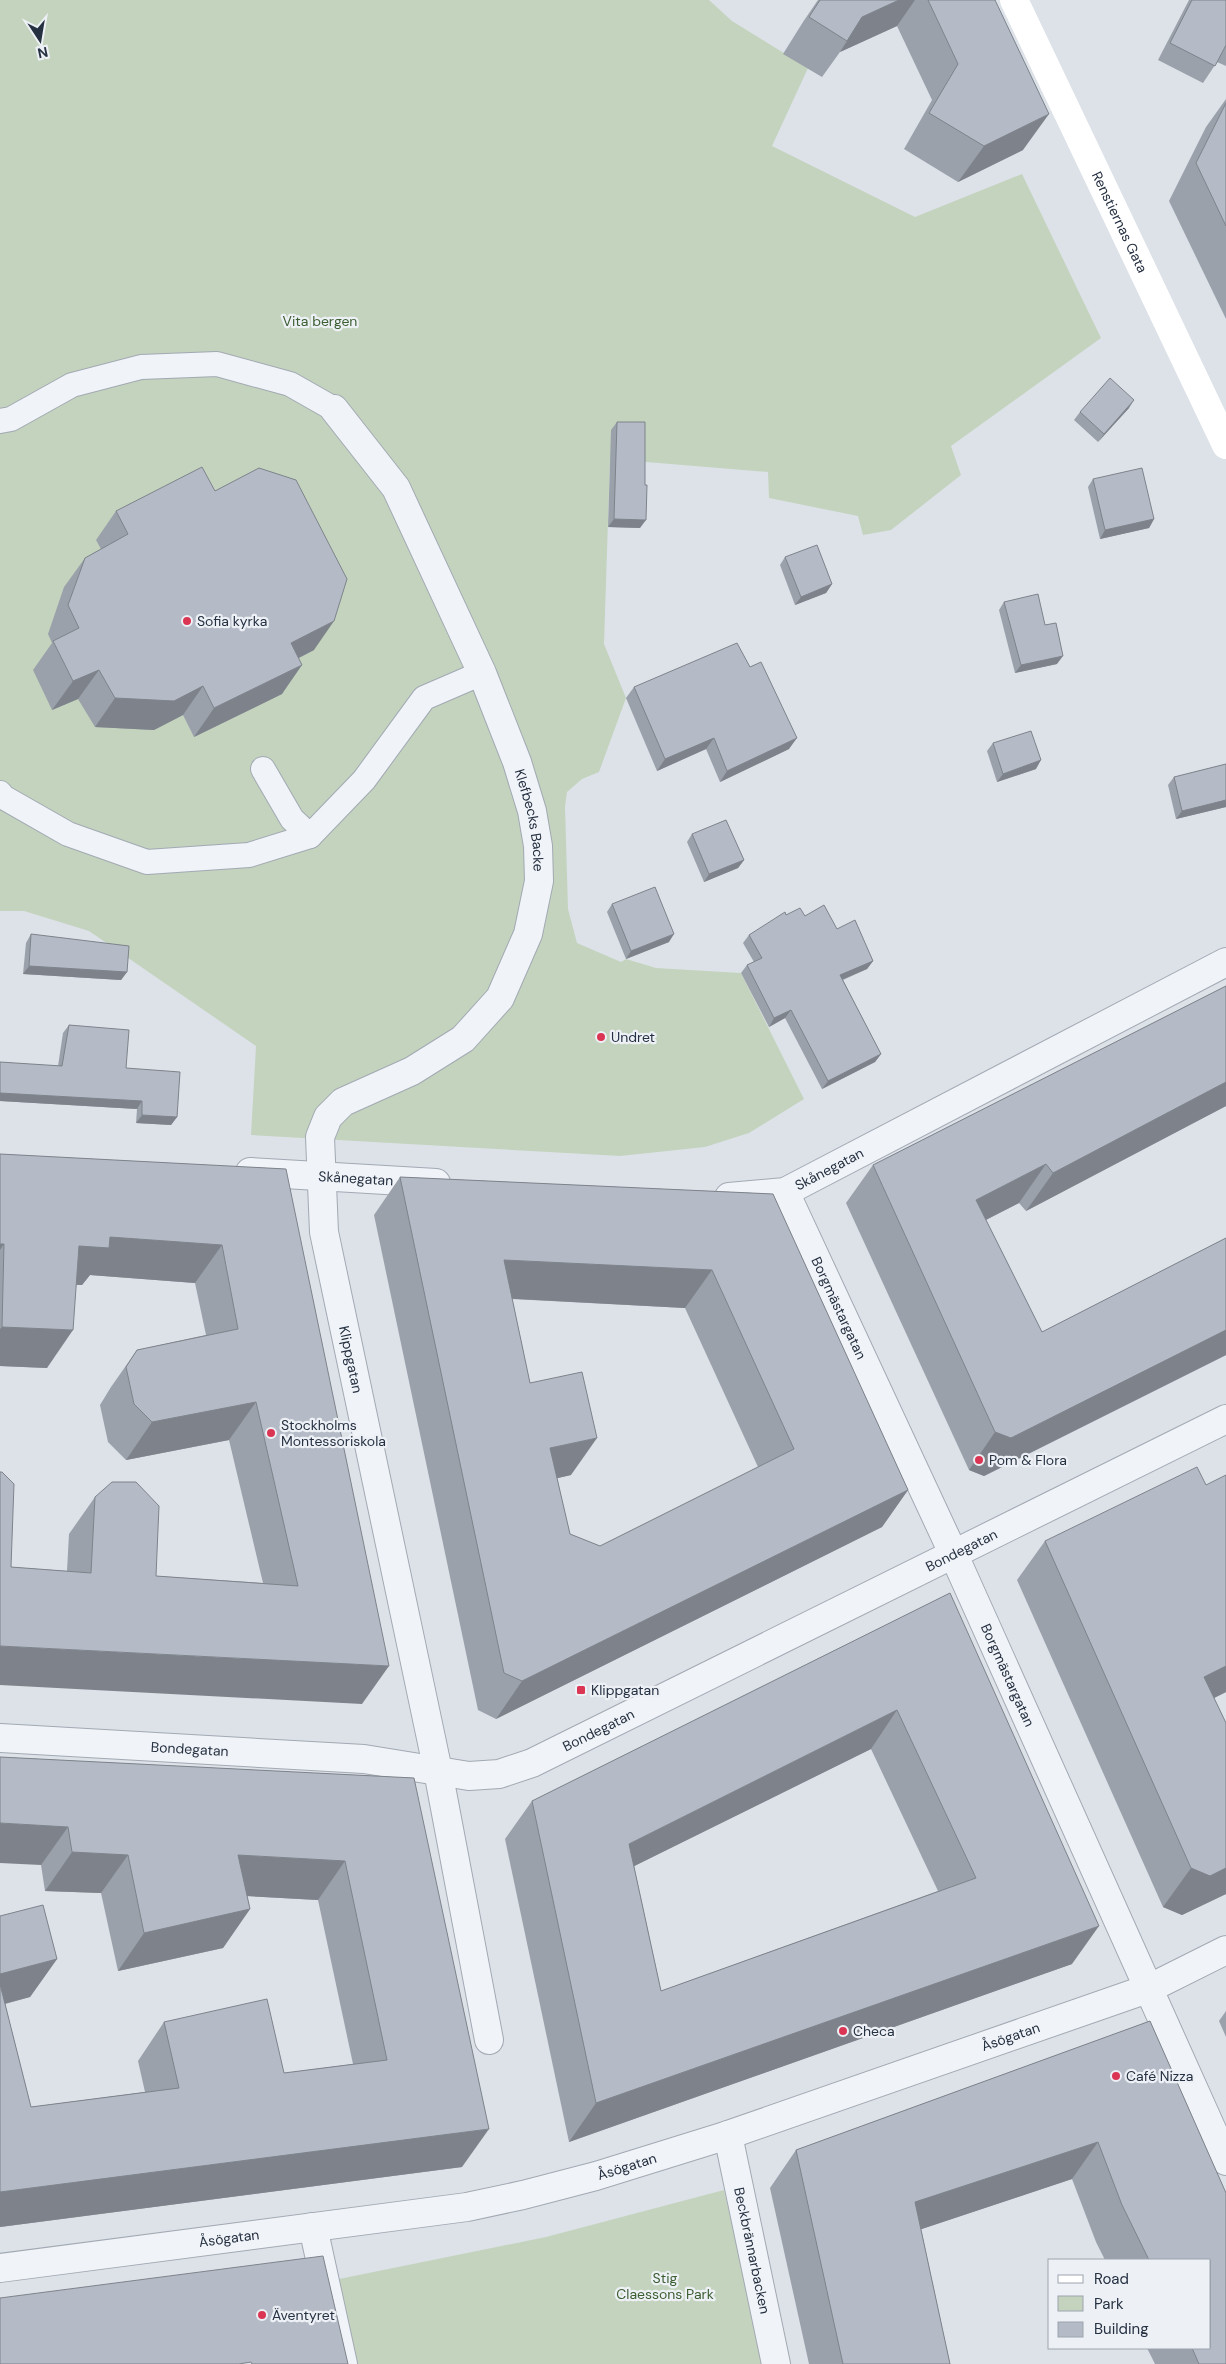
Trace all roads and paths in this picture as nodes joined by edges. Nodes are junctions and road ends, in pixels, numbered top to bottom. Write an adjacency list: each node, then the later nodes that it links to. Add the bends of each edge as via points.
1 (1014, 0): 5 (street, Renstiernas Gata)
2 (334, 409): 3 (lane, via 290,384 217,364 150,366 72,385); 6 (street, Klefbecks Backe, via 396,488)
3 (5, 420): 4 (lane)
4 (0, 440)
5 (1226, 445)
6 (482, 673): 9 (lane, via 424,698 364,780); 12 (street, Klefbecks Backe, via 517,762 532,811 539,881 528,934 500,998 463,1039 412,1071 343,1102 328,1117 320,1137)
7 (263, 769): 9 (lane, via 292,819)
8 (0, 793): 9 (lane, via 3,798 68,834 147,862 249,855)
9 (310, 836)
10 (1226, 962): 14 (street, Skånegatan)
11 (229, 1171): 12 (street, Skånegatan)
12 (321, 1177): 13 (street, Skånegatan); 19 (street, Klippgatan, via 324,1232)
13 (461, 1184)
14 (785, 1192): 15 (street, Skånegatan); 17 (street, Borgmästargatan)
15 (707, 1196)
16 (1226, 1419): 17 (street, Bondegatan)
17 (953, 1553): 19 (street, Bondegatan, via 532,1763 499,1774 469,1776); 21 (street, Borgmästargatan)
18 (0, 1738): 19 (street, Bondegatan, via 364,1759)
19 (438, 1771): 22 (street, Klippgatan)
20 (1226, 1950): 21 (street, Åsögatan)
21 (1150, 1988): 23 (street, Åsögatan); 24 (street, Borgmästargatan)
22 (489, 2040)
23 (728, 2135): 25 (street, Åsögatan, via 524,2195 467,2207); 28 (street, Beckbrännarbacken)
24 (1226, 2161)
25 (313, 2227): 26 (street, Åsögatan); 27 (street)
26 (0, 2268)
27 (343, 2364)
28 (776, 2364)

